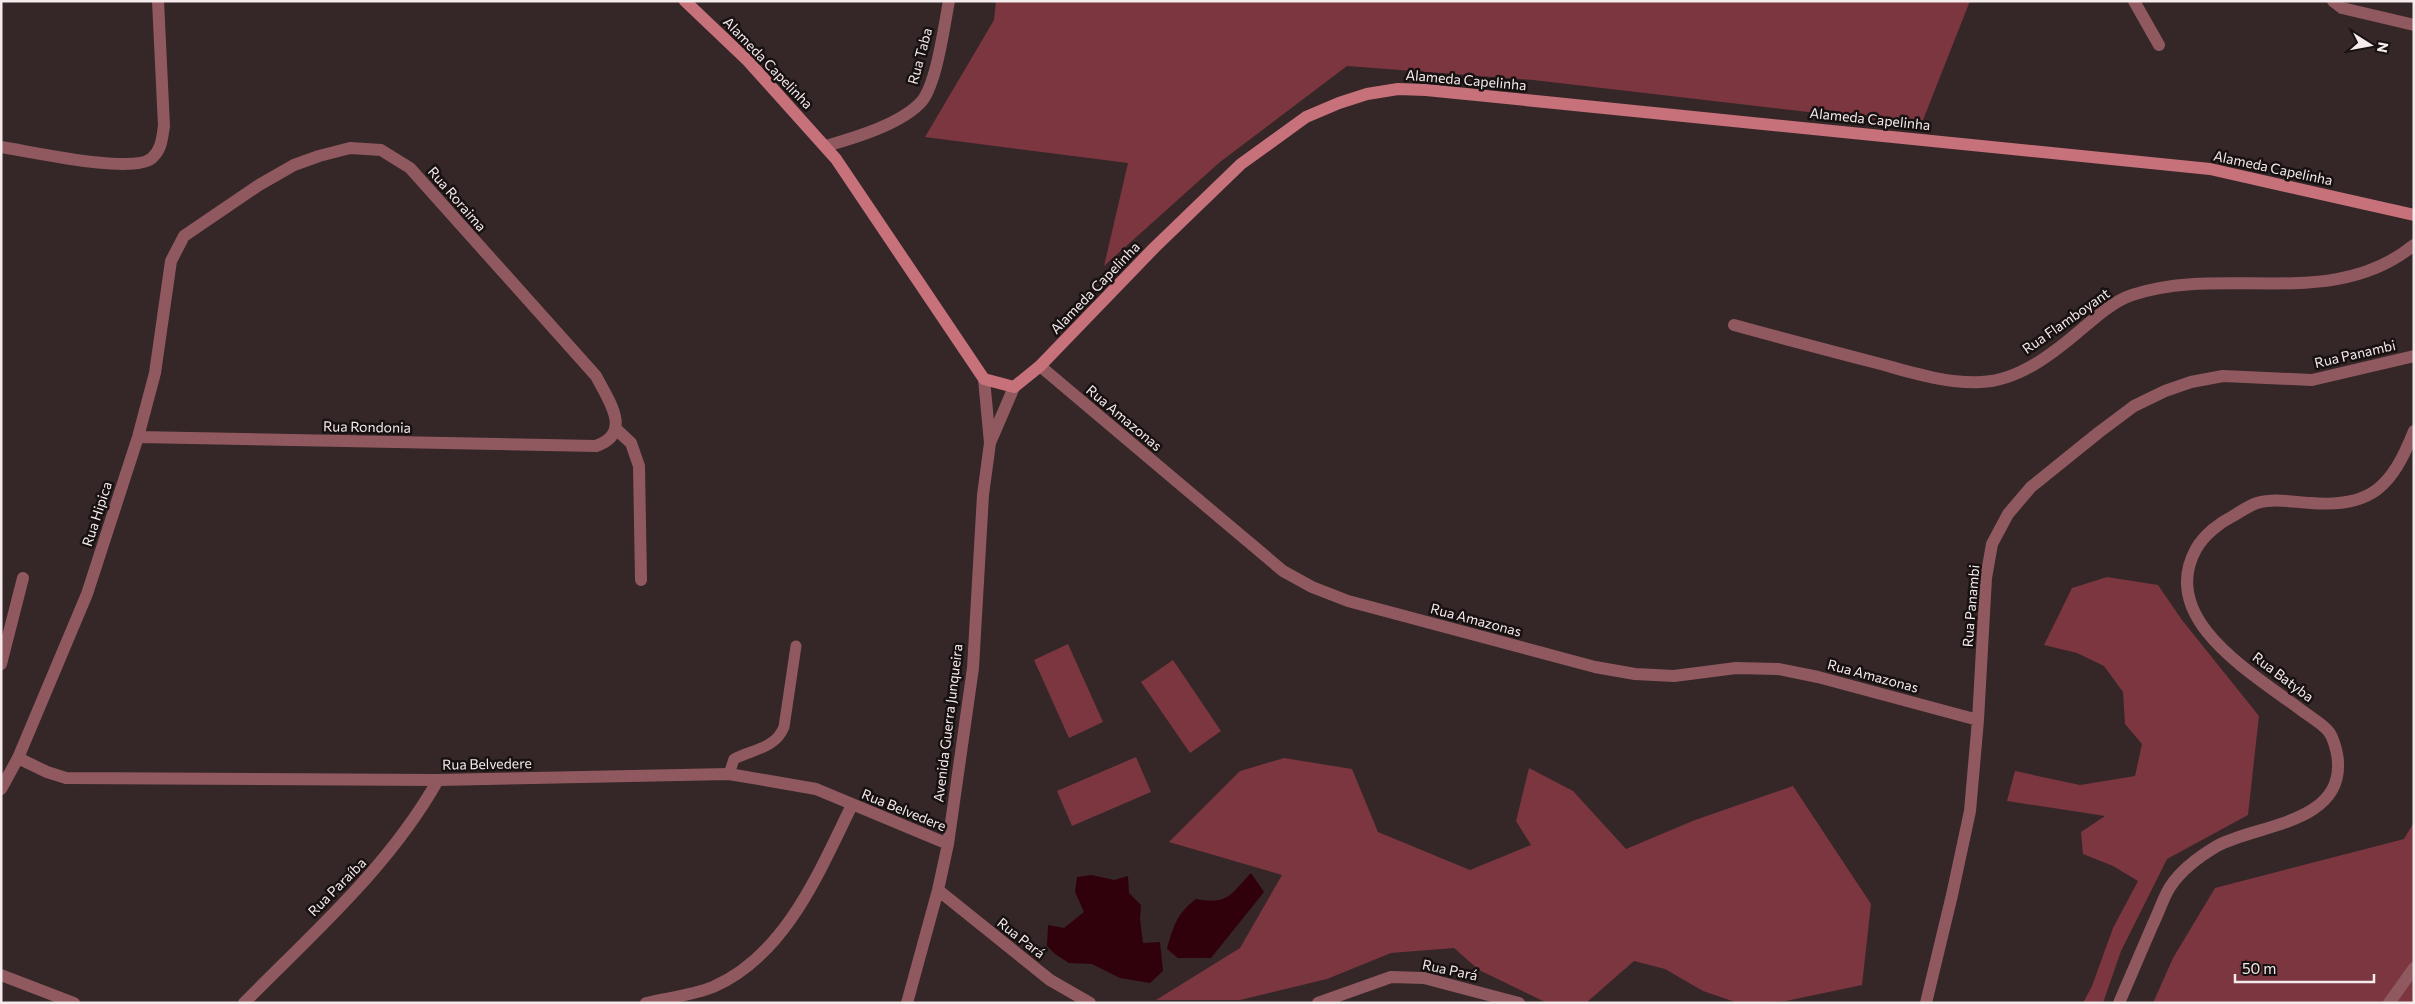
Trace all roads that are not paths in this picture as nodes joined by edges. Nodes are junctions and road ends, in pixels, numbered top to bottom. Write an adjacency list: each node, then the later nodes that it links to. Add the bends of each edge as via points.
1 (158, 1): 9 (street, via 164,126 162,145 152,158 134,165)
2 (685, 1): 8 (street, Alameda Capelinha, via 748,62)
3 (949, 1): 8 (street, Rua Taba, via 932,79 922,100 903,115 860,137)
4 (2134, 1): 7 (street)
5 (2333, 1): 6 (street, via 2342,8)
6 (2414, 25)
7 (2159, 45)
8 (826, 146): 16 (street, Alameda Capelinha)
9 (1, 147)
10 (2414, 215): 15 (street, Alameda Capelinha, via 2210,169 1436,91 1398,90 1366,94 1306,117 1241,164)
11 (184, 236): 18 (street, Rua Roraima, via 294,165 350,148 381,150 410,168 596,376 615,414); 20 (street, Rua Hipica, via 171,261 155,373)
12 (2414, 245): 13 (street, Rua Flamboyant, via 2378,268 2352,277 2329,281 2195,283 2164,286 2131,295 2102,312 2059,348 2013,375 1980,382 1938,379)
13 (1734, 325)
14 (2414, 356): 26 (street, Rua Panambi, via 2312,380 2223,376 2191,382 2134,406 2031,488 2008,514 1992,544 1986,578)
15 (1040, 366): 17 (street, Alameda Capelinha); 26 (street, Rua Amazonas, via 1282,571 1321,590 1595,667 1674,676 1736,668 1778,669)
16 (984, 379): 17 (street); 21 (street, Avenida Guerra Junqueira)
17 (1014, 387): 21 (street, Avenida Guerra Junqueira)
18 (616, 429): 20 (street, Rua Rondonia, via 608,442 596,446); 23 (street, via 631,443 640,466)
19 (2414, 431): 44 (street, Rua Batyba, via 2403,460 2374,494 2354,502 2315,504 2275,500 2255,504 2222,522 2197,548 2188,571 2187,593 2194,613 2224,652 2329,732 2338,763 2336,782 2324,799 2305,816 2219,845 2195,860 2170,887)
20 (138, 437): 27 (street, Rua Hipica, via 86,594)
21 (990, 443): 32 (street, Avenida Guerra Junqueira, via 983,495 973,668)
22 (23, 578): 25 (street)
23 (642, 580)
24 (796, 646): 28 (lane, via 780,738 734,759)
25 (1, 664)
26 (1978, 720): 43 (street, Rua Panambi, via 1970,811)
27 (18, 758): 29 (street, Rua Belvedere, via 66,778); 30 (street, Rua Hipica)
28 (729, 774): 29 (street, Rua Belvedere); 31 (street, Rua Belvedere, via 816,790)
29 (438, 780): 37 (street, Rua Paraíba, via 423,808 379,866)
30 (1, 789)
31 (852, 805): 32 (street, Rua Belvedere); 38 (street, via 812,885 763,952 713,987)
32 (948, 844): 33 (street, Avenida Guerra Junqueira)
33 (938, 890): 39 (street, Avenida Guerra Junqueira); 40 (street, Rua Pará, via 1050,980)
34 (2414, 968): 45 (street)
35 (1, 975): 36 (street)
36 (74, 1003)
37 (244, 1003)
38 (646, 1003)
39 (907, 1003)
40 (1090, 1003)
41 (1318, 1003): 42 (street, Rua Pará, via 1391,977 1424,978)
42 (1519, 1003)
43 (1926, 1003)
44 (2118, 1003)
45 (2389, 1003)

